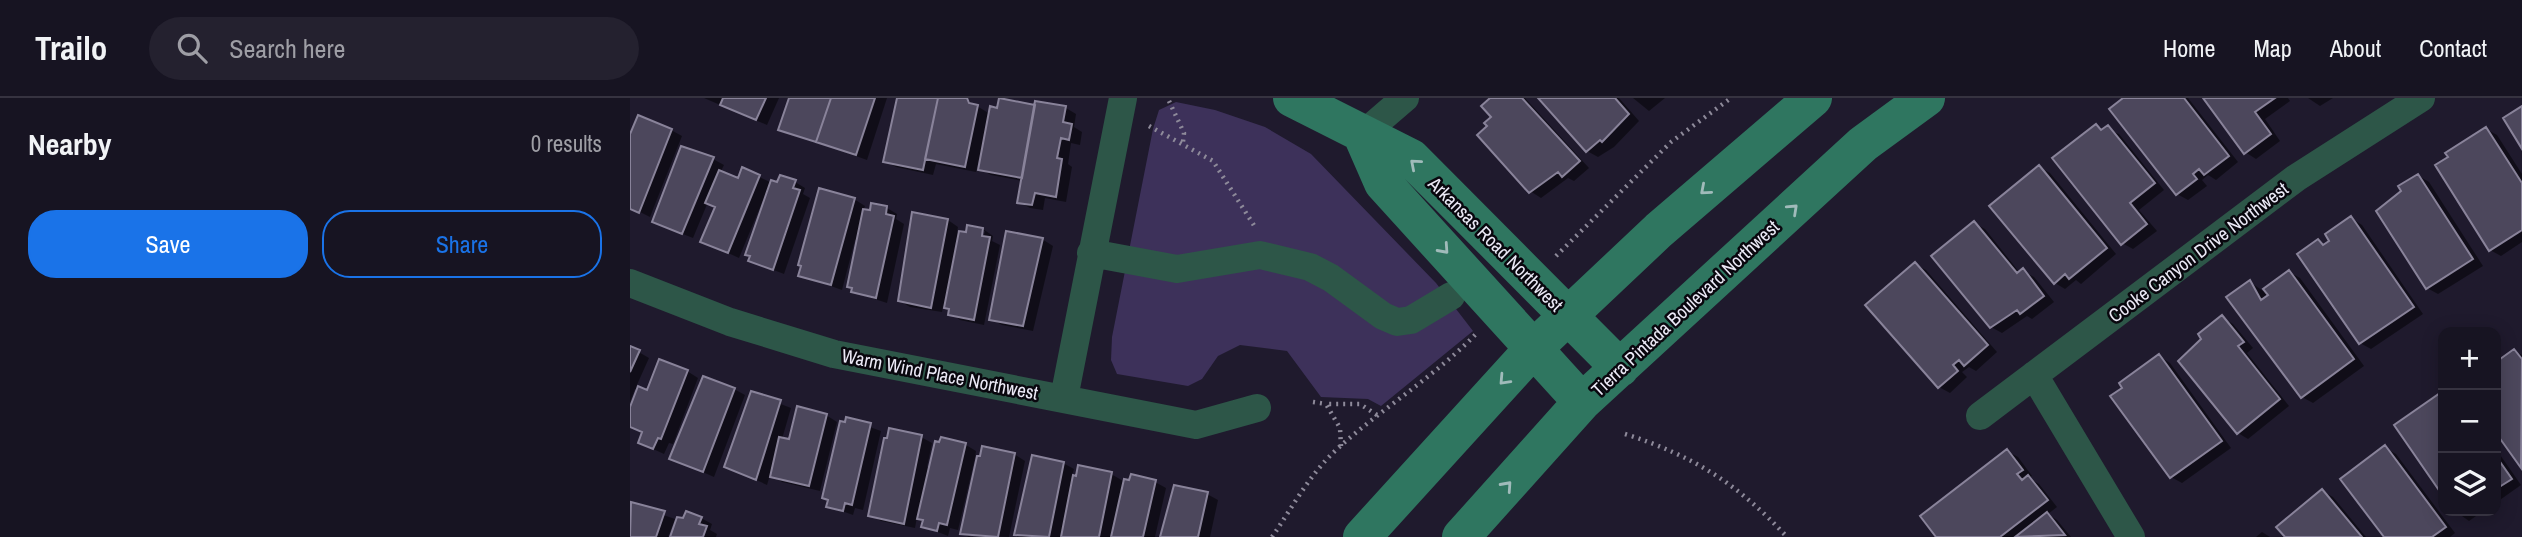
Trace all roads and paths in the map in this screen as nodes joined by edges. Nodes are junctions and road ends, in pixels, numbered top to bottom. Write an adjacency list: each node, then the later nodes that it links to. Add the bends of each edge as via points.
1 (1123, 98): 12 (street)
2 (1292, 98): 10 (main road, Arkansas Road Northwest)
3 (1405, 98): 10 (street)
4 (1731, 98): 14 (path, via 1671,142)
5 (1813, 98): 17 (main road, one-way to 17, via 1659,230)
6 (1926, 98): 20 (main road, Tierra Pintada Boulevard Northwest, one-way to 6, via 1863,144)
7 (2421, 98): 21 (street, Cooke Canyon Drive Northwest, via 2295,178)
8 (1169, 101): 11 (path, via 1184,133)
9 (1149, 126): 11 (path)
10 (1362, 135): 17 (main road, Arkansas Road Northwest, one-way to 10, via 1411,158); 19 (main road, Arkansas Road Northwest, one-way to 19, via 1383,183)
11 (1183, 142): 13 (path, via 1213,160 1224,174 1254,225)
12 (1091, 253): 13 (street, via 1177,269); 22 (street)
13 (1260, 255): 16 (street, via 1310,267 1397,322 1412,320)
14 (1552, 259)
15 (630, 283): 22 (street, Warm Wind Place Northwest, via 730,322 834,354)
16 (1451, 296)
17 (1568, 316): 19 (main road); 20 (main road, Arkansas Road Northwest)
18 (1480, 330): 28 (path, via 1452,359)
19 (1533, 349): 24 (main road, Arkansas Road Northwest); 32 (main road, one-way to 32)
20 (1620, 368): 24 (main road, Tierra Pintada Boulevard Northwest)
21 (2034, 375): 27 (street, Cooke Canyon Drive Northwest); 35 (street)
22 (1064, 398): 26 (street, Warm Wind Place Northwest, via 1196,425)
23 (1314, 402): 25 (path)
24 (1582, 402): 33 (main road, Tierra Pintada Boulevard Northwest, one-way to 24)
25 (1326, 404): 28 (path, via 1360,404); 30 (path, via 1340,428)
26 (1257, 408)
27 (1980, 416)
28 (1380, 417): 30 (path)
29 (1625, 433): 34 (path, via 1674,449 1722,477)
30 (1341, 446): 31 (path, via 1308,481)
31 (1272, 537)
32 (1362, 537)
33 (1461, 537)
34 (1787, 537)
35 (2131, 537)

